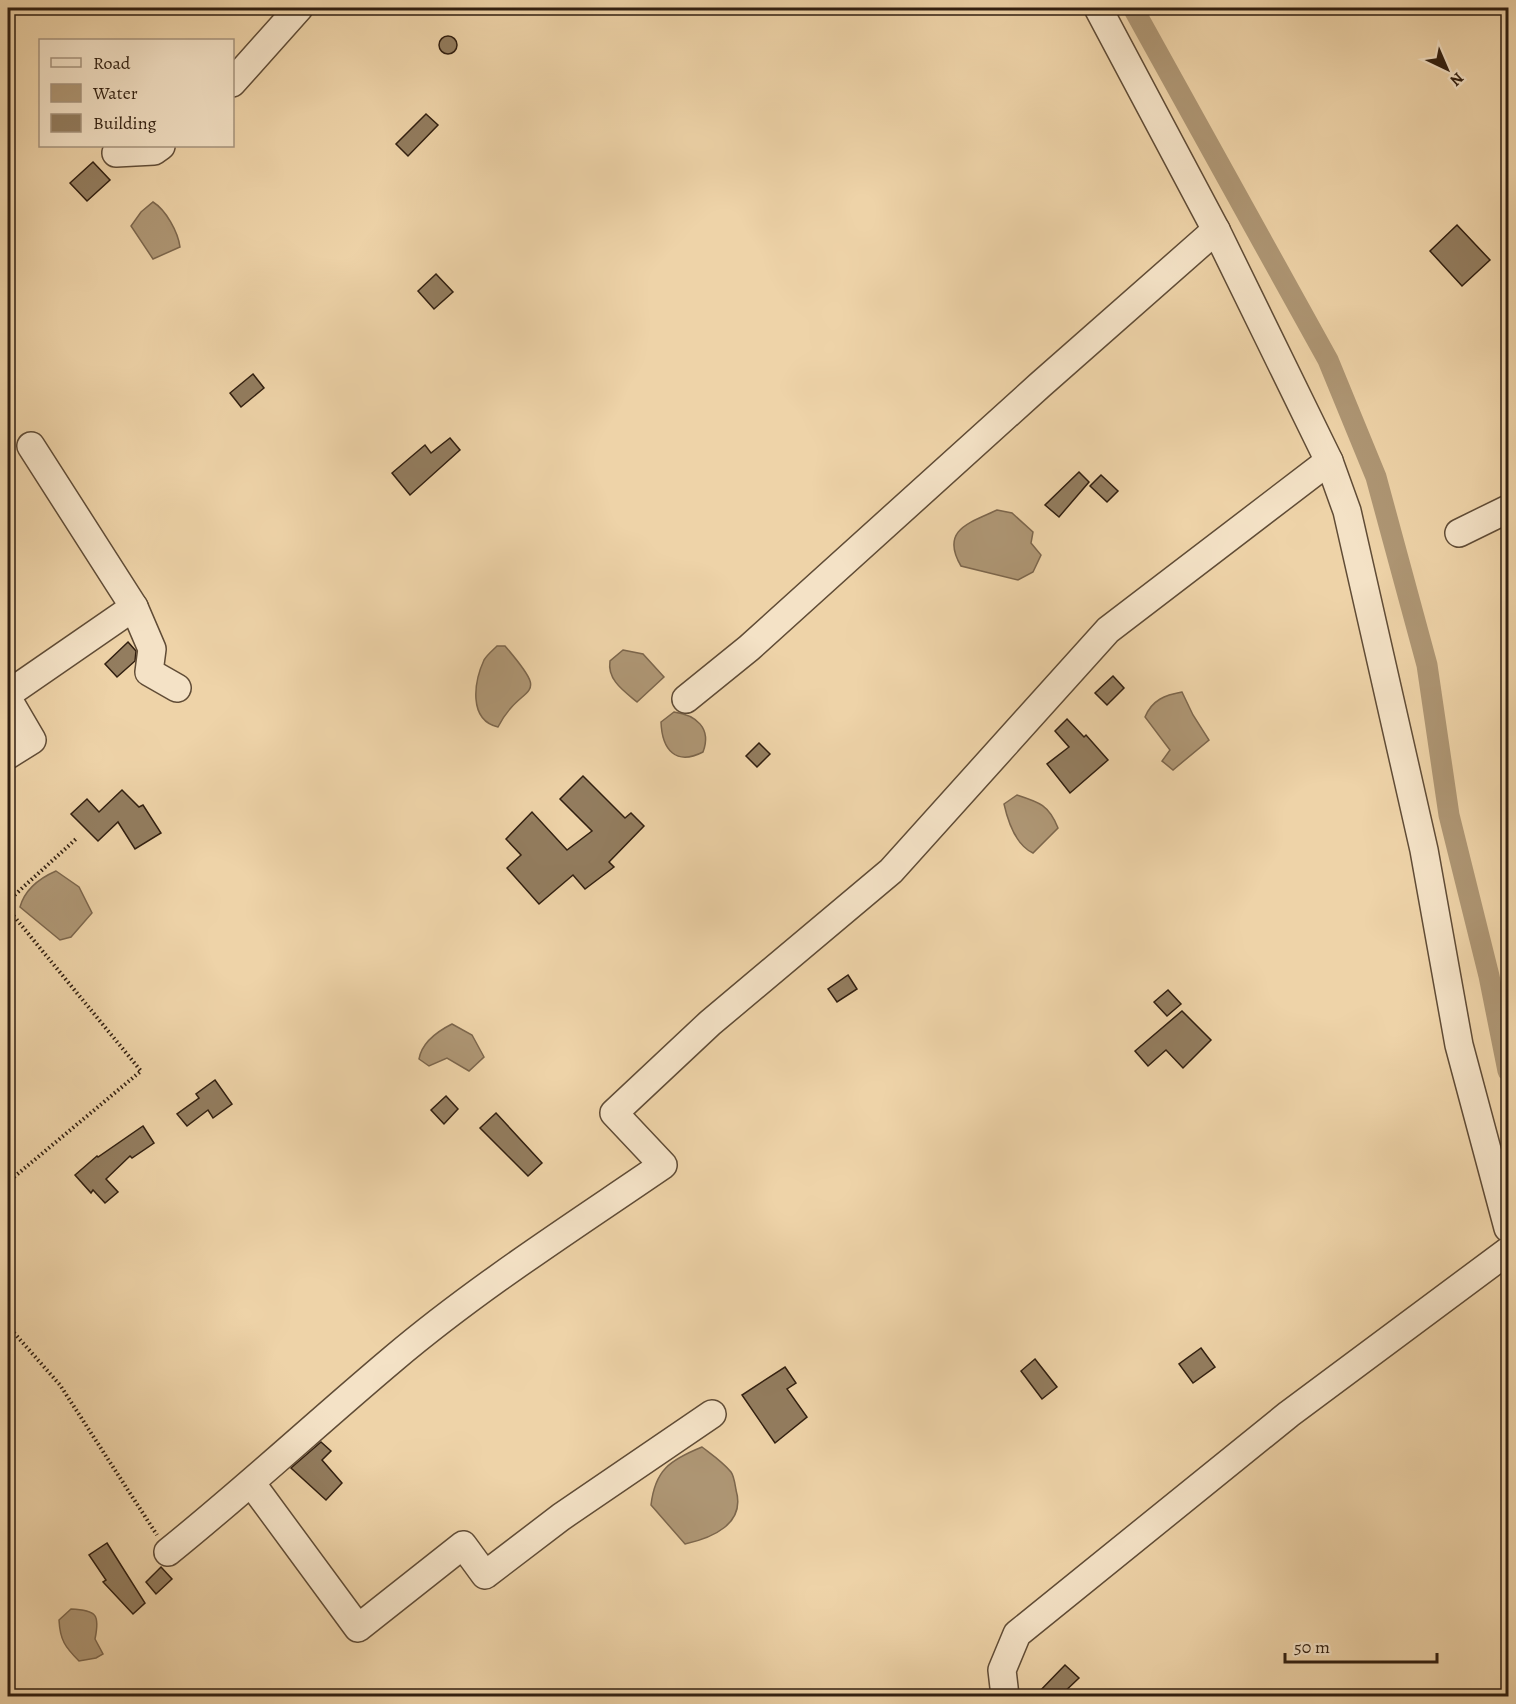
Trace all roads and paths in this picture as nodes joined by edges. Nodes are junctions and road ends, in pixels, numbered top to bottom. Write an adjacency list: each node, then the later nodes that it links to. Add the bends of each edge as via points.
1 (299, 8): 3 (street)
2 (1098, 8): 6 (street)
3 (234, 81)
4 (160, 147): 5 (street, via 154,151)
5 (116, 153)
6 (1216, 230): 8 (street); 15 (street, via 749,648)
7 (31, 446): 11 (street)
8 (1329, 461): 21 (street, via 1347,512 1424,850 1459,1045); 25 (street, via 1108,630 891,871 710,1023 614,1113 663,1165 522,1262 393,1359)
9 (1509, 509): 10 (street)
10 (1459, 533)
11 (134, 607): 12 (street, via 152,649 150,672); 13 (street)
12 (177, 688)
13 (8, 694)
14 (8, 699): 16 (street, via 32,740)
15 (686, 699)
16 (8, 755)
17 (76, 839): 18 (path)
18 (8, 901)
19 (8, 909): 20 (path, via 141,1071)
20 (8, 1182)
21 (1509, 1228)
22 (1509, 1251): 27 (street, via 1281,1420 1017,1634 1002,1670)
23 (8, 1326): 26 (path, via 60,1385)
24 (712, 1414): 25 (street, via 484,1575 464,1545 358,1628)
25 (252, 1484): 26 (street)
26 (168, 1552)
27 (1005, 1696)

